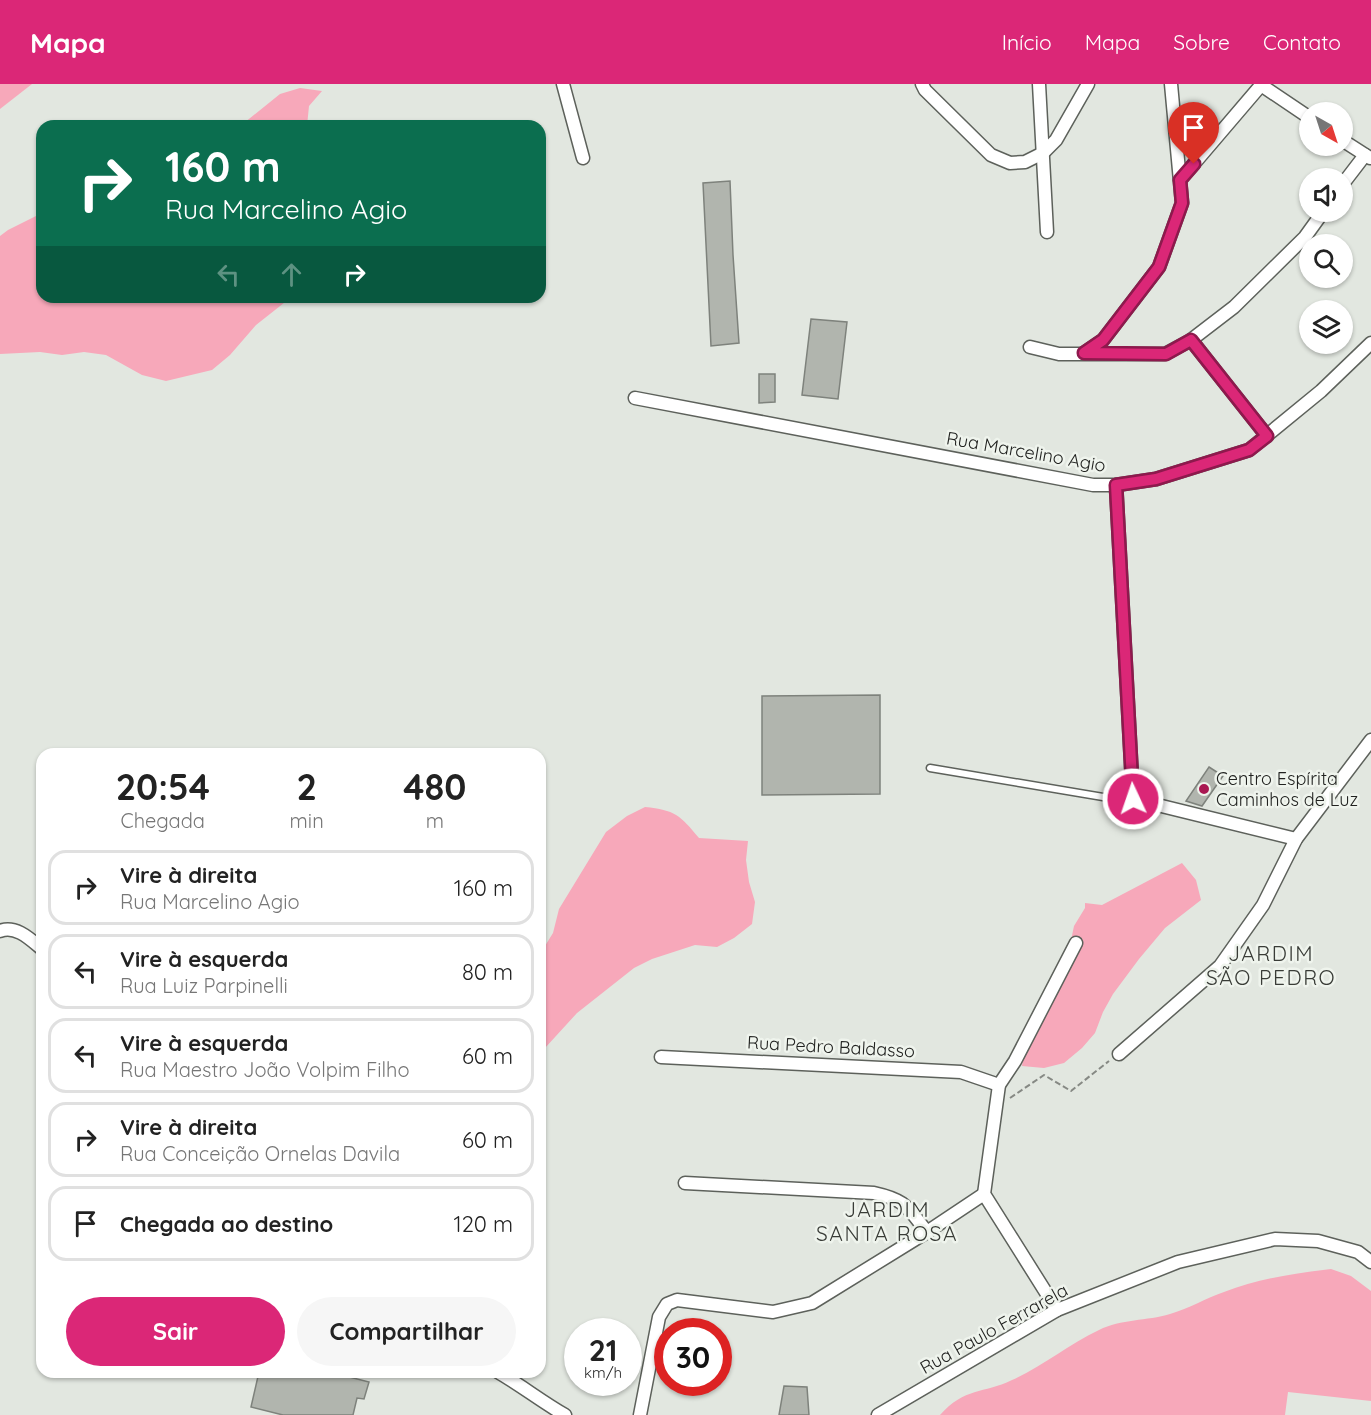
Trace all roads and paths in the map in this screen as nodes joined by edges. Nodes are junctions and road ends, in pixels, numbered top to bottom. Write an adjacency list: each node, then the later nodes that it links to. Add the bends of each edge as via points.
1 (563, 84): 11 (street)
2 (922, 84): 9 (street, via 991,154 1010,163 1025,162)
3 (1039, 84): 9 (street)
4 (1088, 84): 9 (street, via 1056,140)
5 (1171, 84): 13 (street)
6 (1261, 85): 7 (street); 13 (street)
7 (1299, 111)
8 (1353, 147): 10 (street)
9 (1043, 153): 15 (street)
10 (1368, 157): 12 (street)
11 (583, 158)
12 (1353, 173)
13 (1180, 180): 19 (street, via 1182,203 1159,267 1103,340)
14 (1316, 222): 16 (street, via 1234,307)
15 (1047, 232)
16 (1191, 340): 19 (street, via 1166,354); 21 (street)
17 (1371, 343): 21 (street, Rua Marcelino Agio, via 1322,391)
18 (1030, 347): 19 (street, via 1059,354)
19 (1084, 353)
20 (635, 398): 22 (street, Rua Marcelino Agio, via 1093,485)
21 (1267, 436): 22 (street, Rua Marcelino Agio, via 1249,450 1156,479)
22 (1116, 485): 27 (street)
23 (1371, 740): 24 (street)
24 (1357, 758): 25 (street); 28 (street)
25 (1371, 760)
26 (930, 768): 27 (lane)
27 (1133, 799): 28 (street)
28 (1296, 839): 32 (street, via 1263,905 1220,966)
29 (0, 931): 30 (street, via 7,928)
30 (36, 943)
31 (1076, 943): 34 (street, via 1015,1061)
32 (1119, 1054): 35 (path, via 1071,1091 1044,1075)
33 (660, 1057): 34 (street, Rua Pedro Baldasso, via 961,1072)
34 (999, 1084): 35 (street)
35 (996, 1107): 37 (street)
36 (685, 1183): 38 (street, via 895,1197)
37 (984, 1194): 38 (street); 40 (street)
38 (927, 1232): 43 (street, via 812,1304 773,1312 677,1300 667,1304 659,1317)
39 (1371, 1262): 40 (street, Rua Paulo Ferrarela, via 1358,1252 1318,1241 1275,1239 1178,1262)
40 (1058, 1310): 44 (street, Rua Paulo Ferrarela)
41 (508, 1378): 42 (street)
42 (565, 1415)
43 (640, 1415)
44 (878, 1415)

